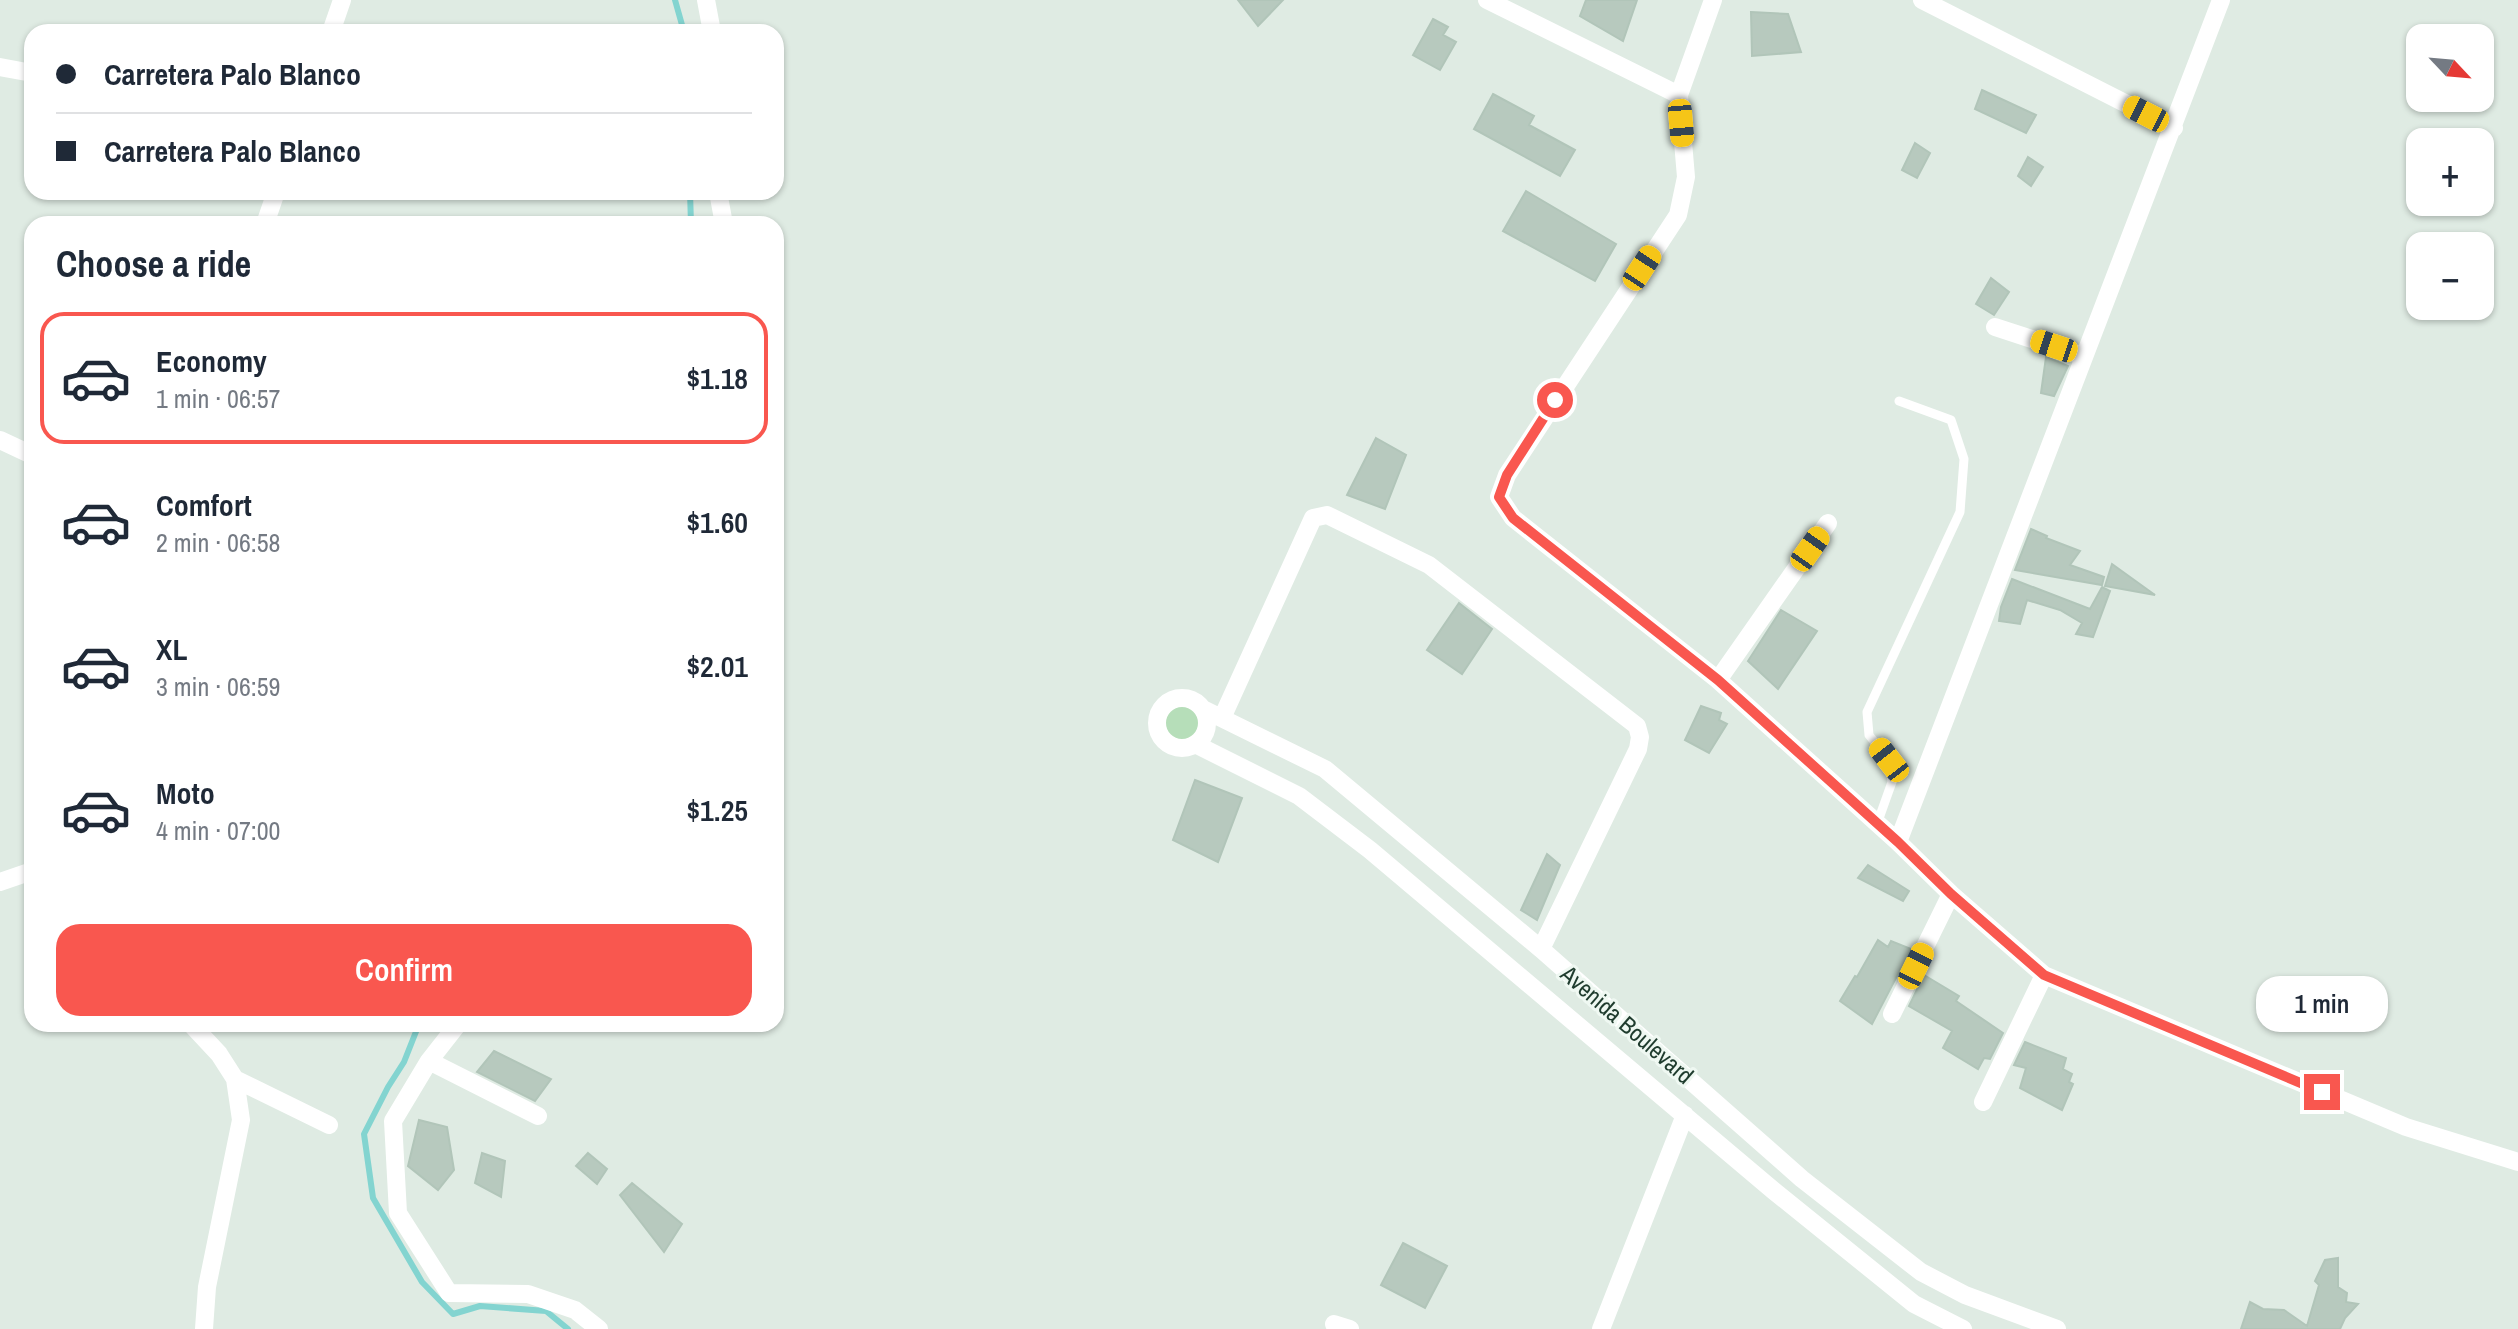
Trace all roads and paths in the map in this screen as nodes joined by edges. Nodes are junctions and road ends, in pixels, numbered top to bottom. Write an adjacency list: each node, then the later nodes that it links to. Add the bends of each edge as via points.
1 (341, 0): 7 (street)
2 (706, 0): 8 (street)
3 (1487, 0): 11 (street)
4 (1713, 0): 11 (street)
5 (1922, 0): 12 (street)
6 (2221, 0): 12 (street)
7 (334, 24)
8 (710, 24)
9 (0, 67): 10 (street)
10 (24, 72)
11 (1679, 95): 19 (street, via 1686,177 1678,215 1515,462 1499,497 1513,518)
12 (2174, 128): 14 (street)
13 (1995, 327): 14 (street)
14 (2084, 356): 24 (street)
15 (1899, 401): 23 (lane, via 1951,420 1964,459 1960,512 1867,712 1869,735 1889,760 1892,782)
16 (0, 440): 17 (street)
17 (24, 451)
18 (1828, 523): 19 (street)
19 (1718, 680): 23 (street)
20 (1203, 709): 21 (street, Avenida Boulevard); 22 (street, via 1207,724); 22 (street, via 1190,699 1173,699 1157,718 1164,741 1179,748)
21 (1222, 718): 28 (street, Avenida Boulevard, via 1325,769); 28 (street, via 1313,518 1327,515 1429,565 1637,726 1638,749)
22 (1195, 744): 36 (street, Avenida Boulevard, via 1299,796 1323,814)
23 (1877, 824): 24 (street)
24 (1898, 842): 27 (street)
25 (24, 874): 26 (street)
26 (0, 882)
27 (1951, 894): 29 (street); 30 (street)
28 (1541, 949): 44 (street, Avenida Boulevard, via 1802,1179 1921,1272 1965,1295)
29 (2044, 975): 35 (street); 39 (street, via 2406,1127)
30 (1892, 1014)
31 (198, 1032): 34 (street)
32 (452, 1032): 33 (street)
33 (429, 1061): 37 (street); 41 (street, via 393,1121 398,1213 449,1293 528,1294 575,1310)
34 (235, 1079): 38 (street); 40 (street, via 241,1120 207,1287)
35 (1983, 1102)
36 (1685, 1115): 42 (street); 43 (street, Avenida Boulevard, via 1914,1304)
37 (538, 1116)
38 (329, 1125)
39 (2516, 1157)
40 (204, 1329)
41 (599, 1329)
42 (1601, 1329)
43 (1963, 1329)
44 (2057, 1329)

